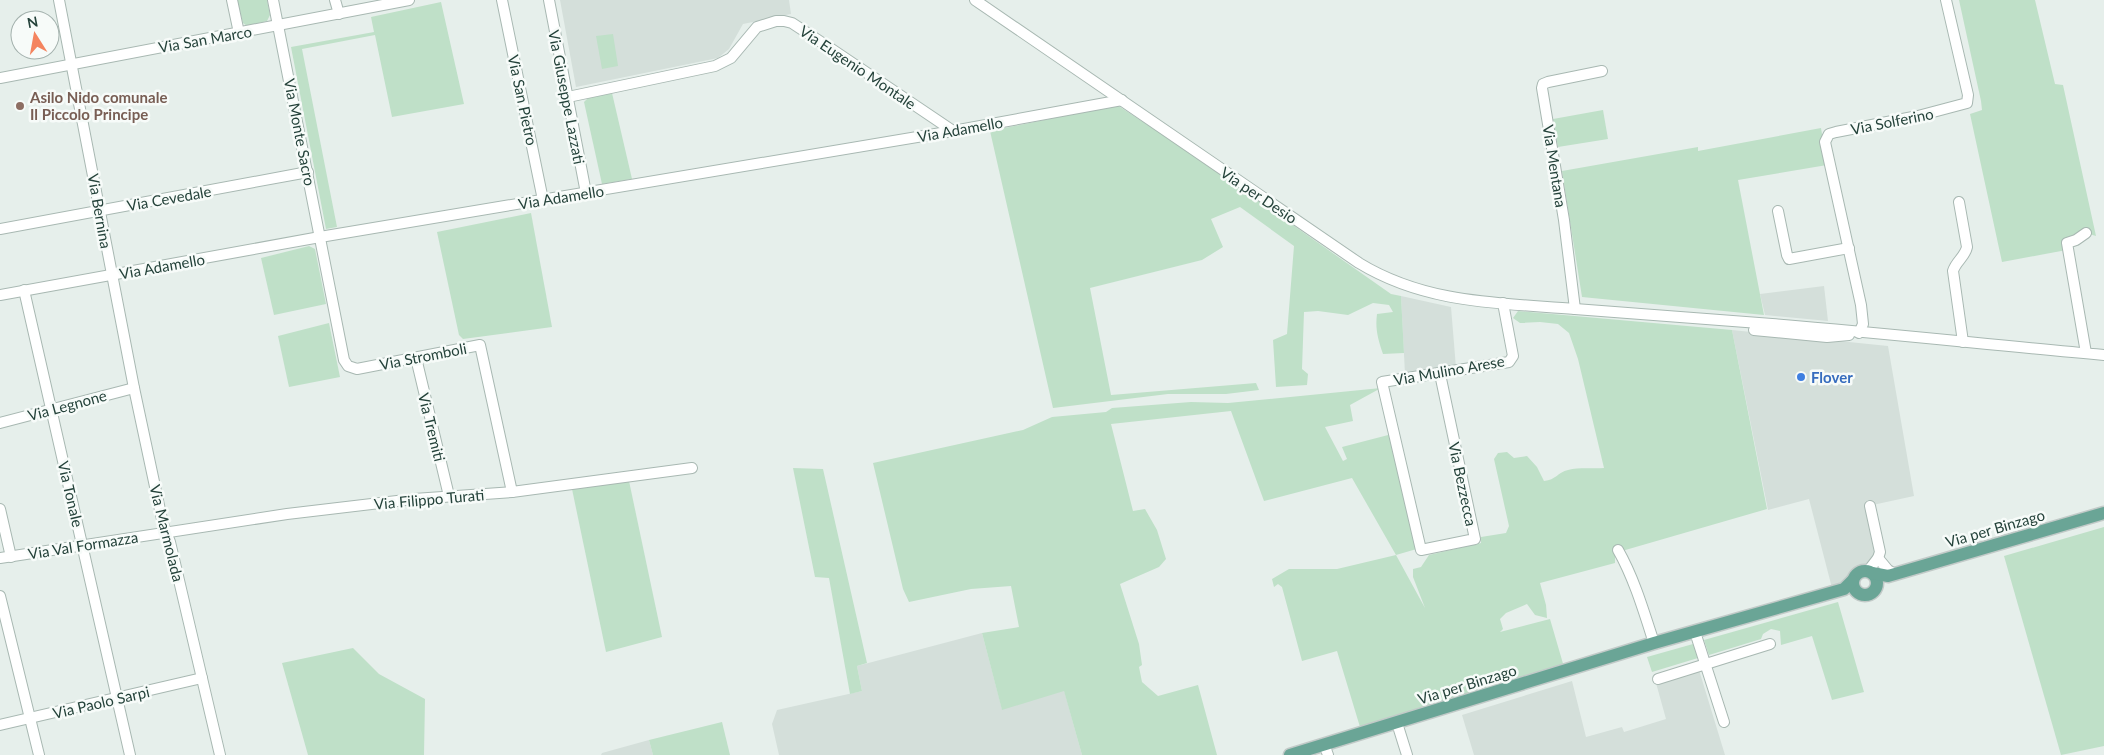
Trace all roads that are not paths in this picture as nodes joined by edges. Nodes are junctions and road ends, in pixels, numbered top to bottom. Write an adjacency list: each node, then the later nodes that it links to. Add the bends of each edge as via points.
1 (60, 0): 13 (street, Via Bernina)
2 (232, 0): 12 (street)
3 (273, 0): 11 (street, Via Monte Sacro)
4 (336, 0): 10 (street)
5 (409, 0): 10 (street, Via San Marco)
6 (502, 0): 21 (street, Via San Pietro)
7 (549, 0): 16 (street, Via Giuseppe Lazzati)
8 (975, 0): 17 (street, Via per Desio)
9 (1946, 0): 28 (street, Via Solferino, via 1967,103 1836,132 1826,137)
10 (339, 14): 11 (street, Via San Marco)
11 (278, 26): 12 (street, Via San Marco); 19 (street, Via Monte Sacro)
12 (239, 33): 13 (street, Via San Marco)
13 (72, 64): 15 (street, Via San Marco); 23 (street, Via Bernina)
14 (1602, 71): 33 (street, Via Mentana, via 1548,82 1542,88)
15 (0, 78)
16 (568, 96): 18 (street, Via Eugenio Montale, via 715,66 731,58 757,27 784,21 827,46); 20 (street, Via Giuseppe Lazzati)
17 (1122, 100): 18 (street, Via Adamello); 32 (street, Via per Desio, via 1384,278 1432,294)
18 (953, 131): 20 (street, Via Adamello)
19 (308, 172): 23 (street, Via Cevedale); 27 (street, Via Monte Sacro)
20 (586, 193): 21 (street, Via Adamello)
21 (544, 200): 27 (street, Via Adamello)
22 (1959, 202): 35 (street, via 1967,246 1966,253 1955,263 1953,271)
23 (101, 210): 25 (street, Via Cevedale); 29 (street, Via Bernina)
24 (1778, 211): 28 (street, via 1789,259)
25 (0, 229)
26 (2086, 233): 36 (street, via 2067,243)
27 (320, 237): 29 (street, Via Adamello); 38 (street, Via Stromboli, via 344,360 348,366 357,369)
28 (1849, 248): 34 (street, Via Solferino, via 1861,305 1863,324)
29 (112, 275): 30 (street, Via Adamello); 40 (street, Via Bernina)
30 (24, 290): 31 (street, Via Adamello); 41 (street, Via Tonale)
31 (0, 295)
32 (1503, 303): 33 (street, Via per Desio); 39 (street, Via Mulino Arese, via 1512,359)
33 (1575, 309): 34 (street, Via per Desio, via 1702,320 1731,328 1817,336)
34 (1860, 333): 35 (street, Via per Desio)
35 (1963, 342): 36 (street, Via per Desio)
36 (2086, 353): 37 (street, Via per Desio)
37 (2104, 355)
38 (416, 358): 44 (street, Via Stromboli, via 480,345); 45 (street, Via Tremiti)
39 (1440, 374): 51 (street, Via Bezzecca, via 1475,539); 51 (street, Via Mulino Arese, via 1382,382)
40 (134, 388): 41 (street, Via Legnone); 49 (street, Via Marmolada)
41 (52, 409): 42 (street, Via Legnone); 50 (street, Via Tonale)
42 (0, 422)
43 (692, 468): 44 (street, Via Filippo Turati)
44 (512, 492): 45 (street, Via Filippo Turati)
45 (449, 496): 49 (street, Via Filippo Turati, via 287,514)
46 (1870, 506): 55 (street, via 1880,552)
47 (0, 509): 53 (street)
48 (2104, 513): 56 (main road, Via per Binzago)
49 (167, 532): 50 (street, Via Val Formazza); 64 (street, Via Marmolada)
50 (83, 545): 53 (street, Via Val Formazza); 66 (street, Via Tonale)
51 (1421, 550)
52 (1618, 550): 61 (street, via 1643,607)
53 (11, 557): 54 (street, Via Val Formazza)
54 (0, 558)
55 (1878, 558): 56 (street); 57 (street, Via per Binzago)
56 (1892, 575): 57 (main road, Via per Binzago)
57 (1873, 576): 58 (main road, Via per Binzago, via 1858,572); 58 (main road, Via per Binzago, via 1875,590 1870,594 1863,595)
58 (1851, 588): 60 (main road, Via per Binzago)
59 (0, 596): 67 (street)
60 (1695, 632): 61 (main road, Via per Binzago); 63 (street)
61 (1654, 643): 69 (main road, Via per Binzago)
62 (1770, 644): 63 (street)
63 (1706, 664): 65 (street); 68 (street)
64 (202, 678): 66 (street, Via Paolo Sarpi); 74 (street, Via Marmolada)
65 (1658, 678)
66 (118, 698): 67 (street, Via Paolo Sarpi); 73 (street, Via Tonale)
67 (30, 718): 70 (street, Via Paolo Sarpi); 72 (street)
68 (1724, 722)
69 (1397, 723): 71 (main road, Via per Binzago); 76 (street)
70 (0, 725)
71 (1326, 750): 75 (main road, Via per Binzago)
72 (39, 755)
73 (130, 755)
74 (220, 755)
75 (1290, 755)
76 (1407, 755)

